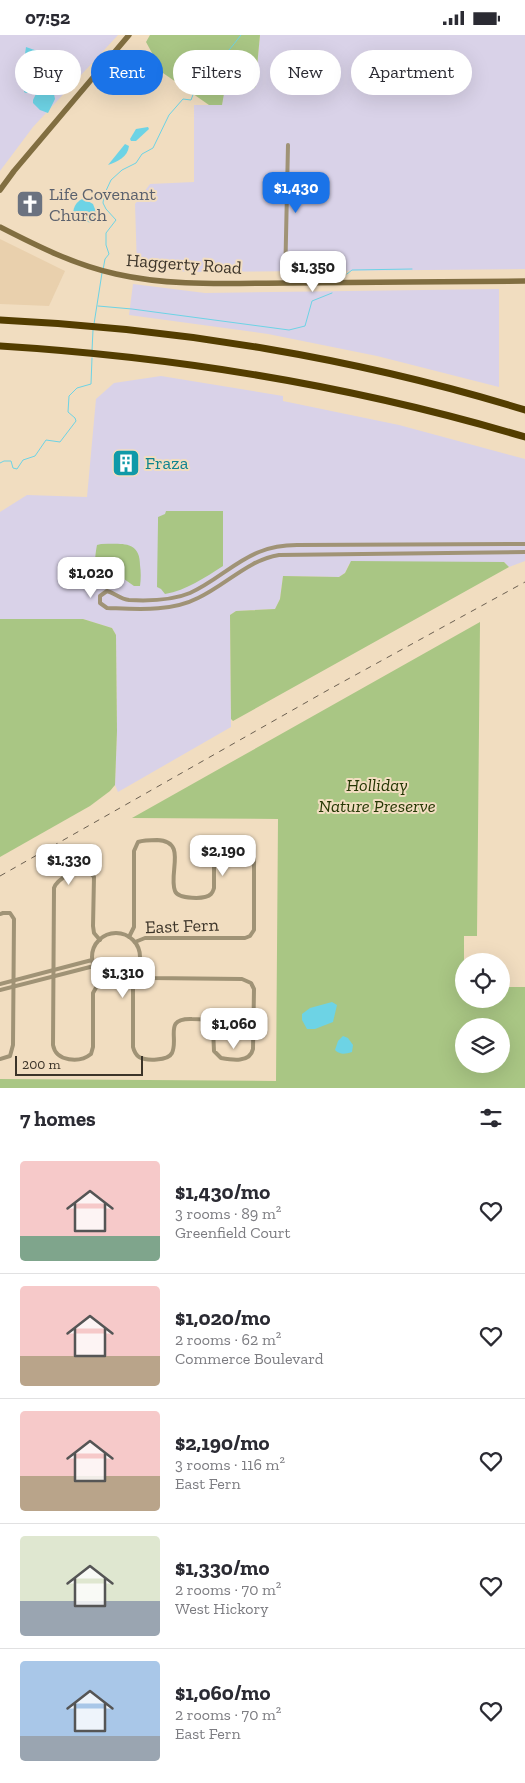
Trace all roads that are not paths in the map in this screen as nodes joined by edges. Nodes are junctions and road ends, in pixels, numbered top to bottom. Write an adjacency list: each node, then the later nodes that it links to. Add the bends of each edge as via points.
1 (129, 35): 3 (main road)
2 (288, 145): 6 (street)
3 (0, 190)
4 (0, 227): 6 (main road, Haggerty Road, via 48,251 127,277 194,284)
5 (525, 281): 6 (main road, Haggerty Road)
6 (285, 283)
7 (0, 320): 9 (highway, via 196,339 301,356 415,380)
8 (0, 346): 10 (highway, via 92,353 236,371 395,403)
9 (525, 410)
10 (525, 437)
11 (381, 544): 12 (street); 15 (street); 18 (street)
12 (437, 544): 13 (street); 19 (street)
13 (487, 544): 14 (street); 20 (street)
14 (525, 544)
15 (304, 545): 17 (street); 21 (street, via 268,549)
16 (525, 552): 20 (street)
17 (304, 553): 18 (street); 22 (street, via 274,556)
18 (381, 553): 19 (street)
19 (437, 553): 20 (street)
20 (487, 553)
21 (243, 560): 22 (street); 23 (street, via 184,595)
22 (247, 567): 24 (street, via 186,604 165,608)
23 (128, 600): 24 (street); 24 (street, via 107,591 100,596 104,607)
24 (128, 608)
25 (0, 914): 36 (street, via 10,913 14,919)
26 (129, 937): 27 (street, via 113,934); 28 (street); 28 (street, East Fern, via 134,927 134,851 138,843 165,840 172,845 174,889 183,897 206,897 212,893 218,843 243,840 252,845 254,930 250,935 245,938 145,938)
27 (100, 940): 29 (street); 31 (street, via 93,926 94,877 91,871 82,869 58,881 54,889)
28 (136, 942): 32 (street, East Fern, via 141,957)
29 (92, 960): 30 (street); 31 (street)
30 (94, 967): 33 (street); 34 (street)
31 (53, 970): 33 (street); 36 (street)
32 (136, 973): 35 (street); 35 (street, via 150,978 249,981 254,989 251,1055 244,1059 220,1058 214,1051 210,1023 202,1019 185,1019 174,1025 172,1052 168,1057 138,1057 133,1047 132,984)
33 (53, 977): 34 (street, via 52,1045 57,1055 66,1059 84,1058 91,1054 93,993); 38 (street)
34 (102, 977): 35 (street, via 115,981)
35 (129, 979)
36 (13, 981): 37 (street); 38 (street)
37 (0, 984)
38 (12, 987): 39 (street); 40 (street, via 12,1053)
39 (0, 990)
40 (0, 1059)

